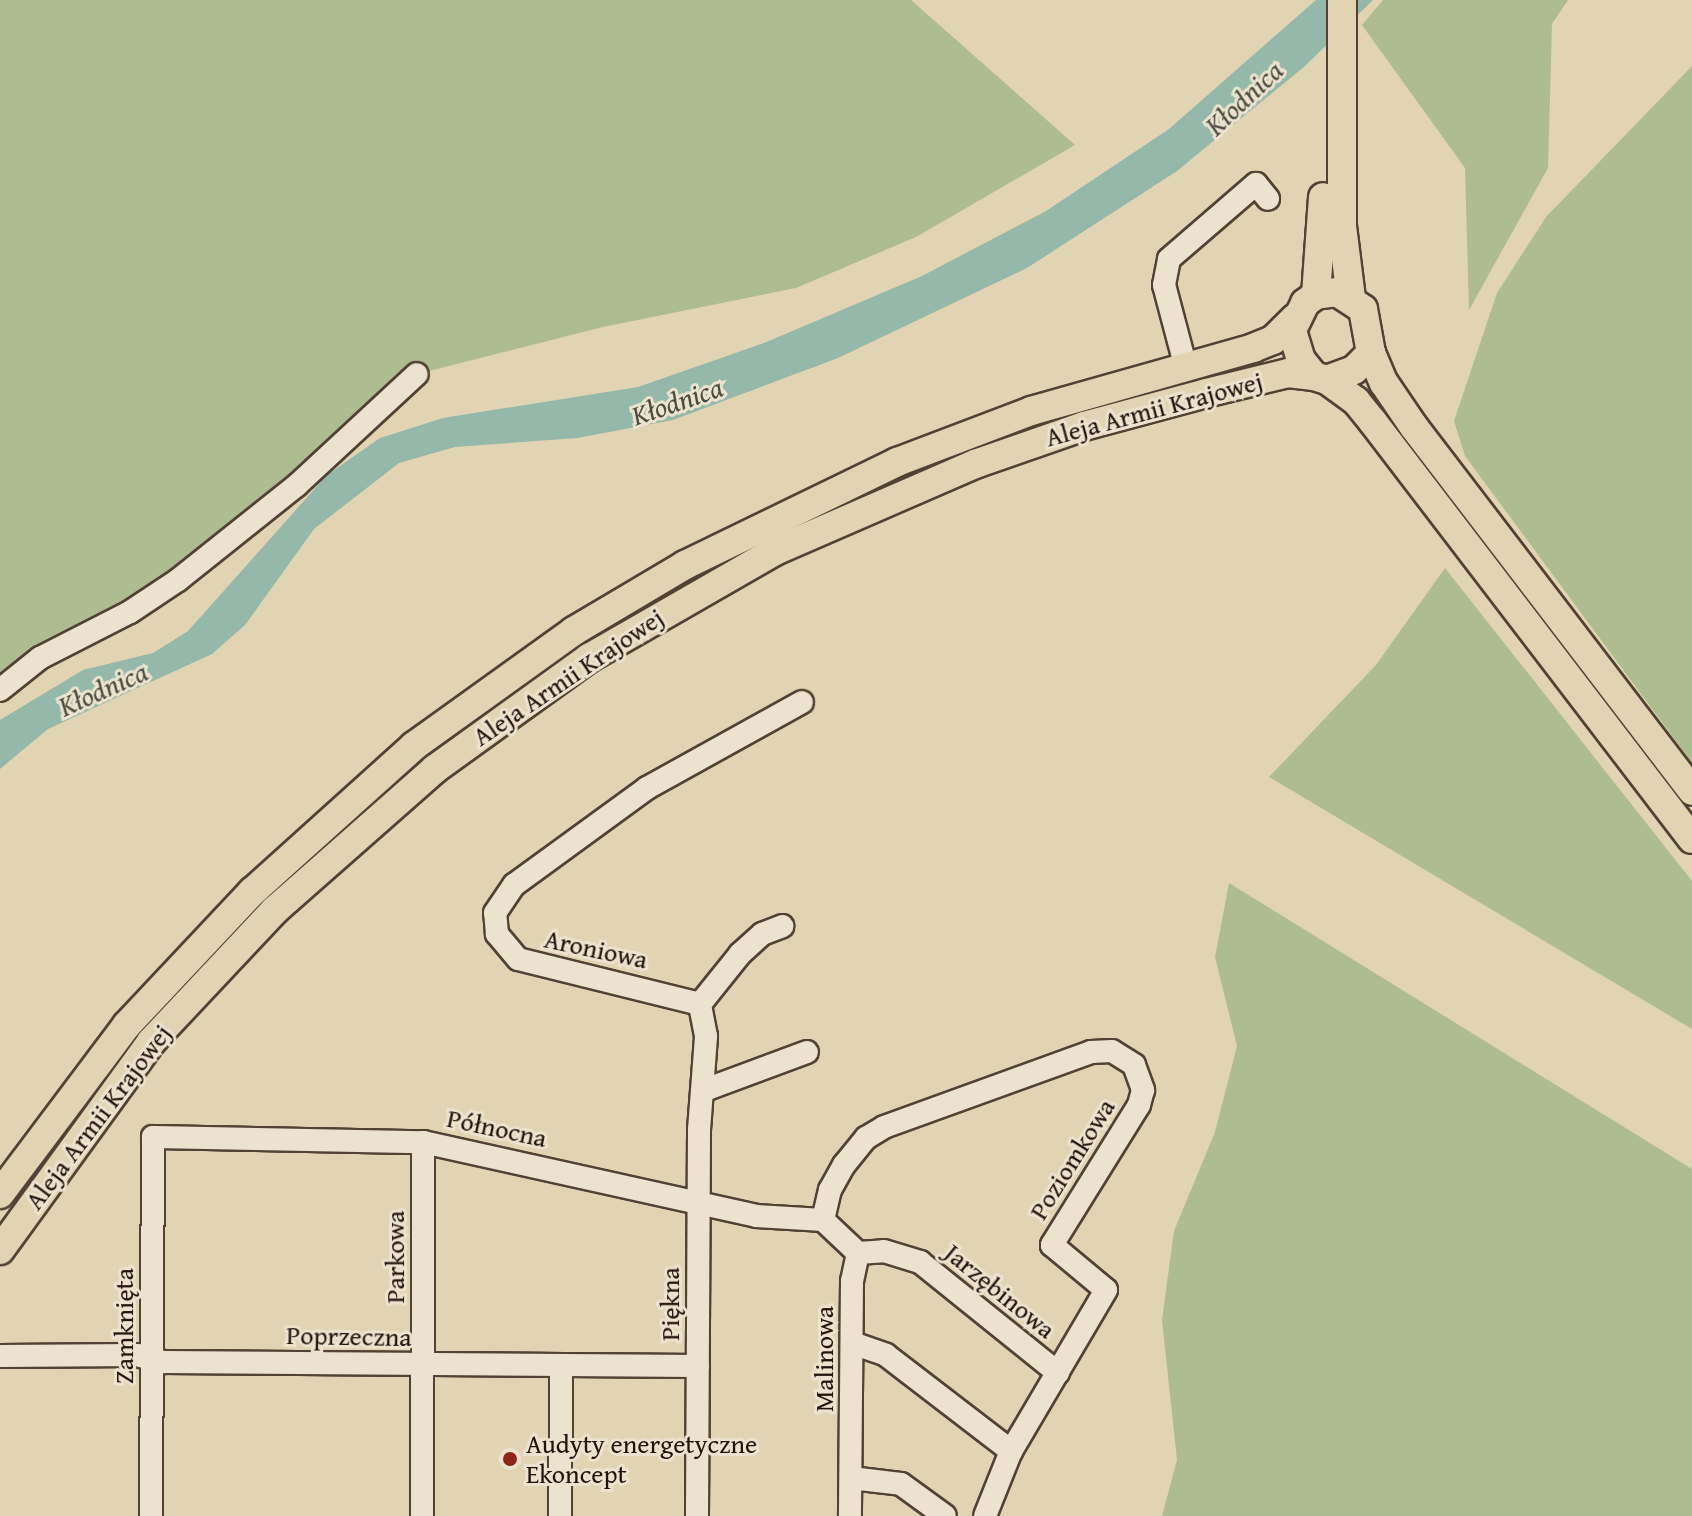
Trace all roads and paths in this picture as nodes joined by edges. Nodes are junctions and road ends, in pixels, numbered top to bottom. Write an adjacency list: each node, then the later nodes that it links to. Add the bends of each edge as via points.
1 (1324, 0): 3 (main road)
2 (1342, 0): 3 (main road)
3 (1333, 124): 5 (main road); 6 (main road)
4 (1268, 199): 9 (street, via 1256,184 1169,259 1164,285)
5 (1316, 295): 6 (main road, via 1337,292); 7 (main road)
6 (1351, 298): 8 (main road, via 1367,316)
7 (1294, 319): 9 (main road, Aleja Armii Krajowej, via 1273,340); 11 (main road, via 1295,348)
8 (1371, 353): 11 (main road, via 1354,370); 14 (main road, via 1414,427)
9 (1186, 368): 22 (main road, Aleja Armii Krajowej, via 1031,411 869,474 685,565 574,631 414,746 252,892 127,1025)
10 (417, 374): 12 (street, via 297,485 178,580 130,612 40,658)
11 (1321, 378): 15 (main road, via 1365,412); 25 (main road, Aleja Armii Krajowej, via 1288,373 1160,405 961,469 777,550 589,658 435,769 275,910 151,1042)
12 (0, 690)
13 (802, 702): 17 (street, Aroniowa, via 647,788 514,885 495,913 497,934 518,959)
14 (1692, 791)
15 (1692, 839)
16 (783, 926): 17 (street, via 762,934 740,954)
17 (700, 1004): 19 (street, via 706,1036)
18 (807, 1052): 19 (street)
19 (702, 1091): 23 (street, Piękna)
20 (153, 1137): 21 (street, Północna); 29 (street, Zamknięta)
21 (423, 1142): 23 (street, Północna); 30 (street, Parkowa)
22 (0, 1194)
23 (698, 1202): 24 (street, Północna, via 756,1216); 32 (street, Piękna)
24 (823, 1220): 26 (street); 33 (street, Poziomkowa, via 830,1190 844,1165 866,1138 884,1127 1091,1052 1124,1056 1142,1081 1139,1105 1052,1245 1106,1290)
25 (0, 1250)
26 (858, 1253): 27 (street, Malinowa, via 852,1281); 33 (street, Jarzębinowa, via 884,1251 920,1262)
27 (852, 1343): 34 (street, via 886,1355); 35 (street, Malinowa)
28 (0, 1356): 29 (street, Poprzeczna)
29 (152, 1359): 30 (street, Poprzeczna); 36 (street, Zamknięta)
30 (423, 1365): 31 (street, Poprzeczna); 37 (street, Parkowa)
31 (561, 1366): 32 (street, Poprzeczna); 38 (street)
32 (698, 1366): 39 (street, Piękna)
33 (1058, 1373): 34 (street, Poziomkowa)
34 (1011, 1451): 42 (street, Poziomkowa)
35 (851, 1478): 40 (street, Malinowa); 41 (street, via 901,1484)
36 (151, 1516)
37 (422, 1516)
38 (560, 1516)
39 (697, 1516)
40 (850, 1516)
41 (945, 1516)
42 (985, 1516)

